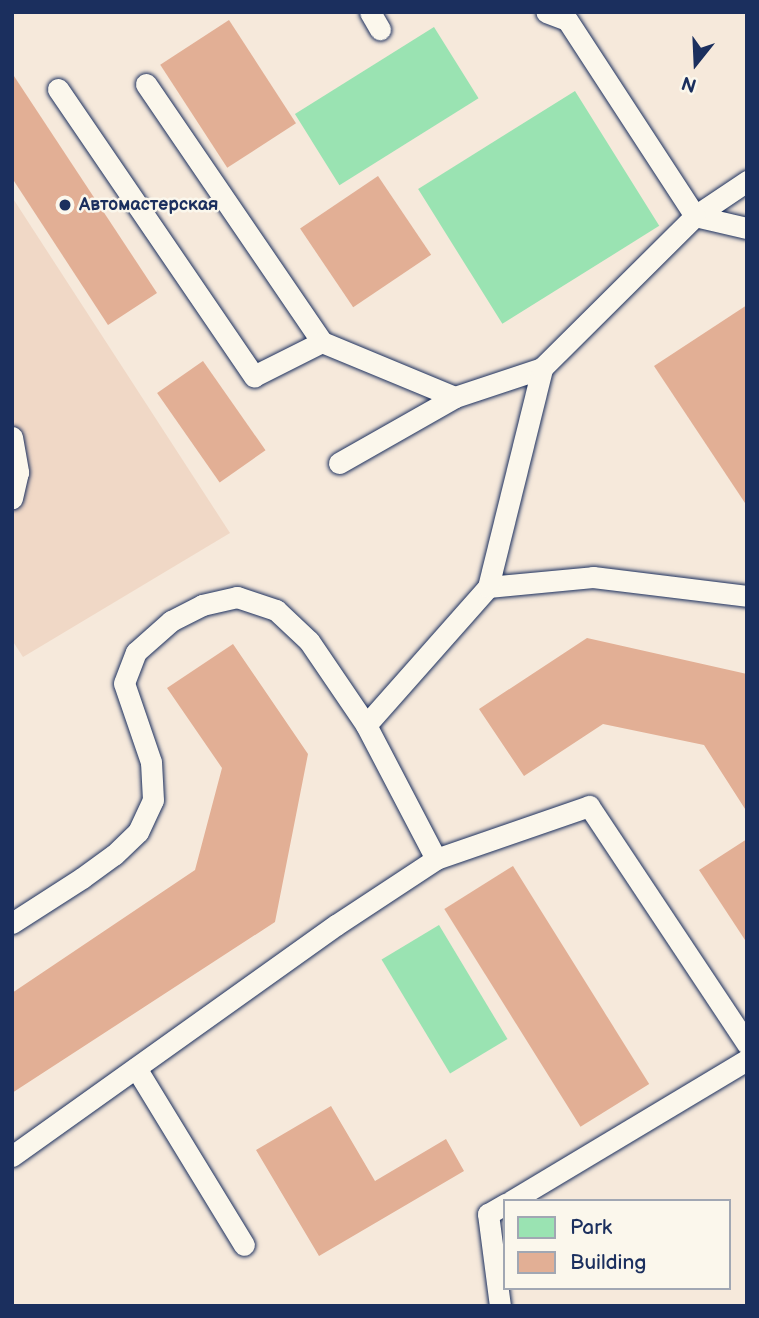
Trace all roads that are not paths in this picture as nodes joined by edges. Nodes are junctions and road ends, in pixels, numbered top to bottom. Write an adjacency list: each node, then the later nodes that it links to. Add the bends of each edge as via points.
1 (546, 12): 2 (lane)
2 (573, 16): 6 (lane)
3 (146, 84): 8 (lane)
4 (58, 89): 8 (lane, via 254,376)
5 (747, 181): 6 (lane)
6 (695, 216): 7 (lane); 9 (lane)
7 (747, 228)
8 (323, 342): 10 (lane)
9 (542, 368): 10 (lane); 14 (lane)
10 (455, 397): 12 (lane)
11 (12, 437): 13 (lane, via 18,472)
12 (340, 463)
13 (12, 498)
14 (488, 587): 15 (lane, via 593,577); 16 (lane)
15 (747, 596)
16 (366, 725): 17 (lane); 18 (lane, via 309,641 276,610 237,597 202,605 171,621 136,652 124,683 151,762 153,800 138,832 114,855)
17 (436, 859): 19 (lane, via 589,806); 21 (lane)
18 (12, 923)
19 (747, 1044)
20 (747, 1060): 23 (lane)
21 (136, 1068): 22 (lane); 25 (lane)
22 (12, 1156)
23 (514, 1199)
24 (504, 1205): 26 (lane, via 488,1214)
25 (244, 1245)
26 (500, 1306)

